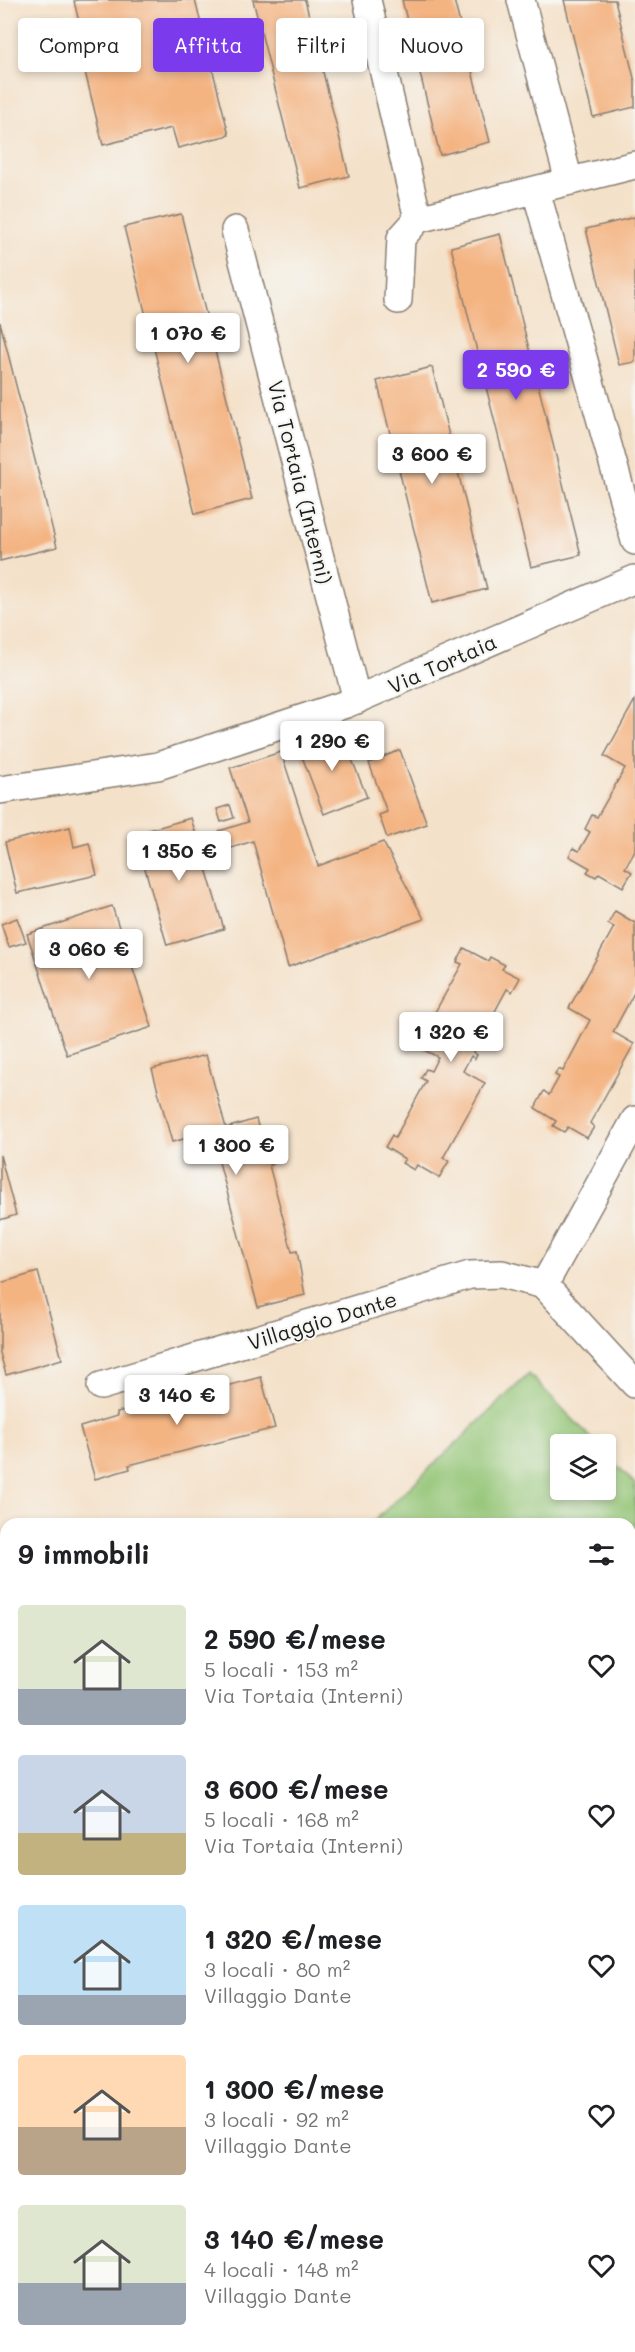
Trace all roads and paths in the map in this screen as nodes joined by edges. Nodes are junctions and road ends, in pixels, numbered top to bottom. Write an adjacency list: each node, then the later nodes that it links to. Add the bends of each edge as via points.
1 (367, 0): 6 (street)
2 (521, 0): 4 (street)
3 (635, 165): 4 (street)
4 (568, 181): 5 (street)
5 (536, 191): 6 (street); 9 (street)
6 (418, 219): 8 (street, via 401,238)
7 (236, 230): 11 (street, Via Tortaia (Interni))
8 (398, 300)
9 (635, 541)
10 (635, 579): 11 (street, Via Tortaia)
11 (357, 700): 12 (street, Via Tortaia, via 158,766)
12 (0, 790)
13 (635, 1120): 14 (street)
14 (544, 1285): 15 (street); 16 (street, Villaggio Dante, via 502,1274 470,1275)
15 (635, 1384)
16 (101, 1386)

